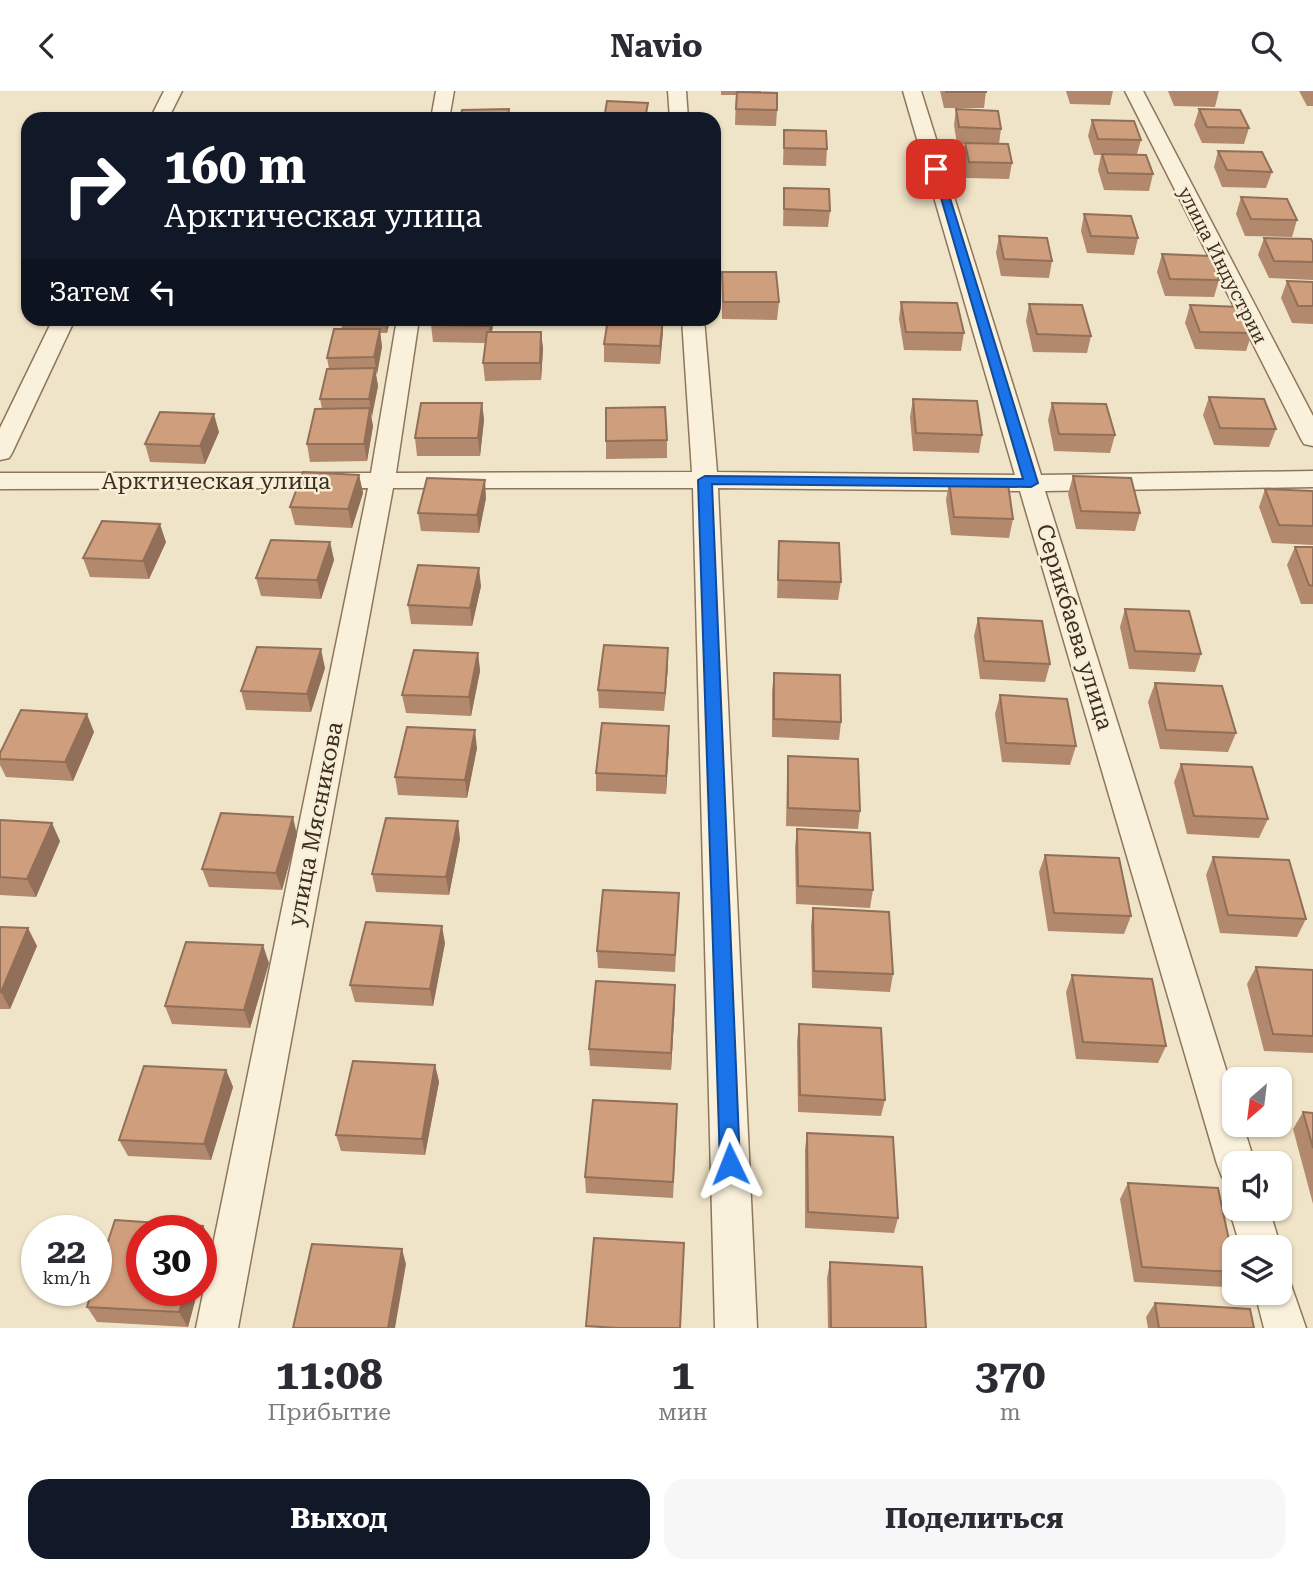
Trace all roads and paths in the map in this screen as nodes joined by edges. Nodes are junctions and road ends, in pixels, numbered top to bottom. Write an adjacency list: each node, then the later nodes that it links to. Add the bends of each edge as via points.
1 (173, 91): 6 (street)
2 (444, 91): 7 (street)
3 (677, 91): 8 (street)
4 (912, 91): 18 (street, Серикбаева улица)
5 (1134, 91): 12 (street, улица Индустрии)
6 (162, 112)
7 (441, 112)
8 (678, 112)
9 (61, 326): 13 (street)
10 (407, 326): 17 (street, улица Мясникова)
11 (693, 326): 15 (street)
12 (1313, 439)
13 (0, 453)
14 (1313, 479): 18 (street, Арктическая улица)
15 (705, 480): 17 (street, Арктическая улица); 18 (street, Арктическая улица); 22 (street)
16 (0, 481): 17 (street, Арктическая улица)
17 (382, 481): 21 (street, улица Мясникова)
18 (1031, 483): 19 (street, Серикбаева улица)
19 (1232, 1151)
20 (1278, 1305): 23 (street)
21 (216, 1328)
22 (736, 1328)
23 (1285, 1328)

